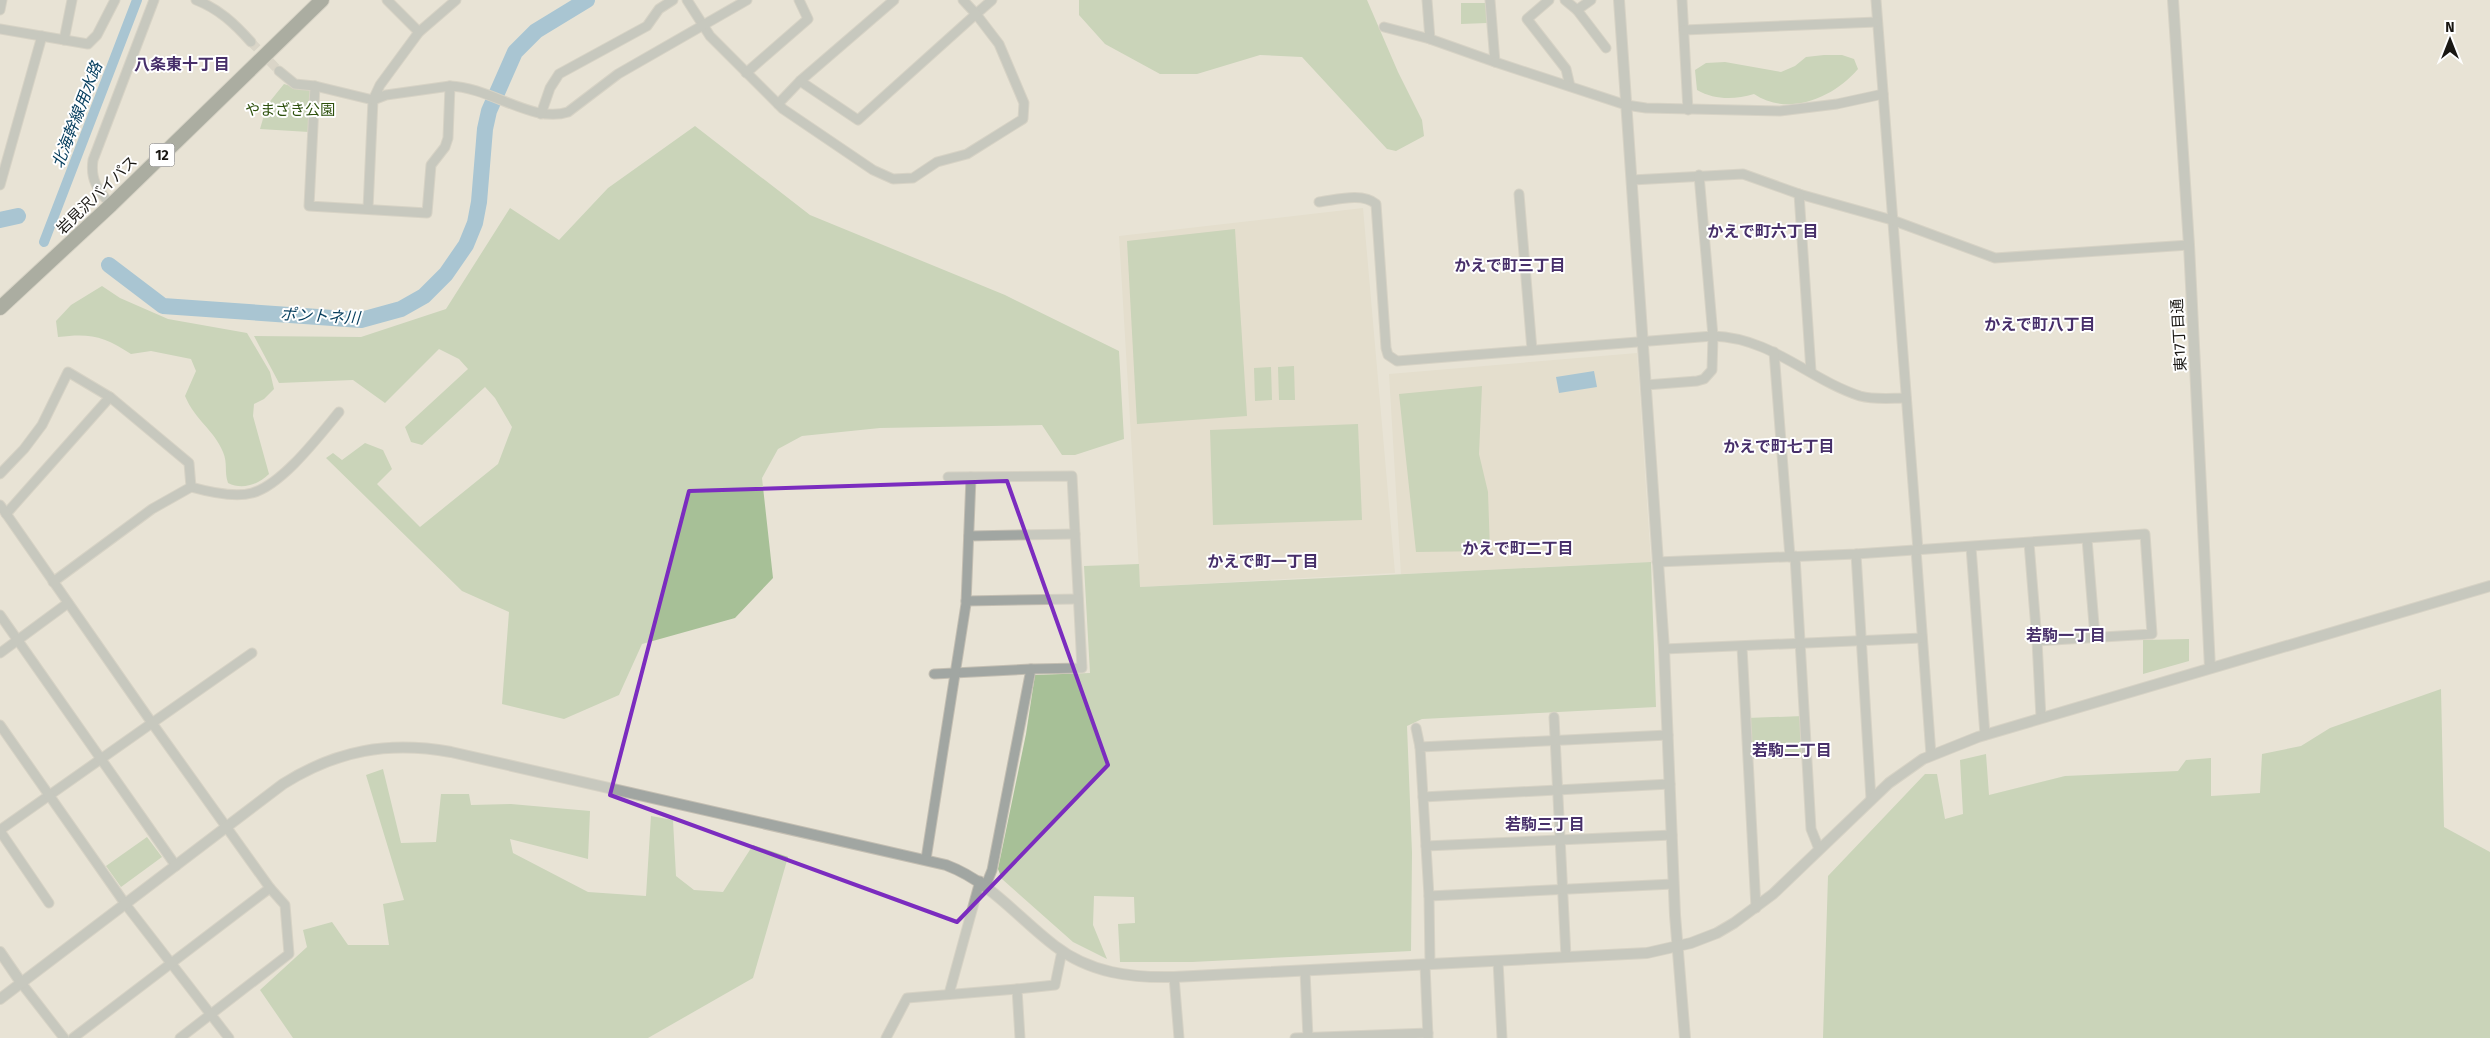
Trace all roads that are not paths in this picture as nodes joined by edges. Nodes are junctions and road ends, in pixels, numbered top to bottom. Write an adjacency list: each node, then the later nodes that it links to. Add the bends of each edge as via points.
1 (2, 0): 25 (street)
2 (72, 0): 36 (street)
3 (115, 0): 36 (street, via 93,42)
4 (154, 0): 58 (street, via 94,160 92,173 95,185)
5 (196, 0): 37 (street, via 229,18)
6 (322, 0): 58 (highway, 岩見沢バイパス / 12)
7 (387, 0): 33 (street)
8 (456, 0): 33 (street)
9 (673, 0): 51 (street, via 659,9 647,26 559,74)
10 (687, 0): 29 (street)
11 (747, 0): 29 (street)
12 (799, 0): 41 (street, via 808,19)
13 (894, 0): 42 (street)
14 (963, 0): 27 (street)
15 (992, 0): 27 (street)
16 (1427, 0): 35 (street)
17 (1490, 0): 39 (street)
18 (1549, 0): 45 (street, via 1527,19 1566,68)
19 (1565, 0): 26 (street)
20 (1591, 0): 26 (street)
21 (1619, 0): 49 (street)
22 (1682, 0): 32 (street)
23 (1876, 0): 28 (street)
24 (2172, 0): 61 (street, 東17丁目通)
25 (0, 10)
26 (1577, 10): 38 (street)
27 (976, 14): 42 (street, via 858,120); 48 (street, via 999,44 1025,112 1023,119 967,154 937,162 913,178 893,179 873,170)
28 (1877, 22): 32 (street); 46 (street)
29 (702, 26): 41 (street); 51 (street, via 618,74 568,112)
30 (1384, 26): 35 (street)
31 (0, 29): 34 (street)
32 (1684, 30): 50 (street)
33 (419, 32): 47 (street, via 380,85)
34 (42, 36): 36 (street); 54 (street)
35 (1430, 39): 39 (street)
36 (64, 40)
37 (251, 42)
38 (1606, 48)
39 (1495, 62): 45 (street)
40 (279, 71): 43 (street, via 295,84)
41 (746, 72): 48 (street)
42 (800, 81): 48 (street)
43 (315, 86): 47 (street); 59 (street, via 309,206)
44 (450, 86): 47 (street, via 386,95); 51 (street, via 480,91); 59 (street, via 448,138 446,147 431,165 427,213)
45 (1570, 86): 49 (street)
46 (1883, 94): 50 (street, via 1780,111); 60 (street)
47 (373, 100): 59 (street)
48 (778, 104)
49 (1626, 105): 50 (street); 53 (street)
50 (1688, 110)
51 (541, 114)
52 (1699, 175): 53 (street); 56 (street, via 1743,174); 63 (street)
53 (1632, 180): 64 (street)
54 (0, 185)
55 (1520, 194): 65 (street)
56 (1799, 194): 60 (street); 67 (street)
57 (1319, 202): 65 (street, via 1359,198 1376,204 1386,348 1392,359 1409,361)
58 (111, 205): 62 (highway, 岩見沢バイパス / 12)
59 (368, 209)
60 (1892, 220): 61 (street, via 1995,258); 70 (street)
61 (2189, 245): 103 (street, 東17丁目通)
62 (0, 308)
63 (1713, 336): 64 (street); 66 (street, via 1743,339); 68 (street, via 1712,370 1704,379)
64 (1643, 341): 65 (street); 68 (street)
65 (1532, 350)
66 (1774, 352): 67 (street); 85 (street)
67 (1811, 371): 70 (street, via 1862,396)
68 (1646, 385): 86 (street)
69 (110, 397): 72 (street, via 68,372 38,430); 75 (street, via 189,462); 77 (street)
70 (1906, 398): 83 (street)
71 (339, 412): 75 (street, via 302,456 259,491 228,494)
72 (0, 474)
73 (971, 477): 74 (street); 78 (street, via 1072,476); 79 (street)
74 (948, 478)
75 (191, 487): 87 (street, via 152,509)
76 (0, 505): 77 (street)
77 (6, 514): 87 (street)
78 (1075, 534): 79 (street); 89 (street)
79 (969, 536): 90 (street)
80 (2087, 539): 81 (street); 93 (street); 93 (street, via 2145,534 2152,634)
81 (2029, 543): 82 (street); 96 (street)
82 (1971, 546): 83 (street); 113 (street)
83 (1917, 550): 84 (street); 94 (street)
84 (1856, 554): 85 (street); 97 (street)
85 (1793, 556): 86 (street); 98 (street)
86 (1657, 562): 100 (street)
87 (53, 582): 91 (street)
88 (2490, 586): 103 (street)
89 (1078, 599): 90 (street); 104 (street, via 1082,668)
90 (966, 601): 105 (street)
91 (68, 603): 95 (street); 109 (street)
92 (0, 615): 95 (street)
93 (2095, 637): 96 (street)
94 (1922, 638): 97 (street); 116 (street)
95 (18, 641): 101 (street); 117 (street)
96 (2037, 641): 108 (street)
97 (1861, 642): 98 (street); 122 (street)
98 (1800, 645): 99 (street); 128 (street, via 1811,829)
99 (1742, 647): 100 (street); 138 (street)
100 (1664, 649): 112 (street)
101 (0, 653)
102 (252, 653): 109 (street)
103 (2210, 668): 108 (street)
104 (1031, 669): 105 (street); 131 (street, via 992,870)
105 (955, 673): 106 (street); 129 (street)
106 (934, 674)
107 (1554, 717): 114 (street)
108 (2041, 718): 113 (street)
109 (152, 723): 117 (street); 123 (street)
110 (0, 725): 120 (street)
111 (1416, 728): 115 (street)
112 (1668, 735): 114 (street); 118 (street)
113 (1985, 735): 116 (street)
114 (1556, 740): 115 (street); 119 (street)
115 (1420, 747): 121 (street)
116 (1931, 755): 122 (street, via 1906,770)
117 (100, 759): 120 (street); 130 (street)
118 (1670, 784): 119 (street); 125 (street)
119 (1558, 789): 121 (street); 126 (street)
120 (49, 795): 124 (street); 137 (street)
121 (1423, 796): 127 (street)
122 (1871, 799): 128 (street)
123 (226, 828): 129 (street, via 273,791 321,763 359,752 415,746); 130 (street); 133 (street)
124 (0, 830): 136 (street)
125 (1672, 834): 126 (street); 132 (street)
126 (1560, 840): 127 (street); 134 (street)
127 (1426, 846): 135 (street)
128 (1819, 849): 138 (street)
129 (926, 859): 131 (street, via 961,870)
130 (176, 866): 137 (street)
131 (983, 883): 140 (street); 150 (street)
132 (1674, 884): 134 (street); 139 (street)
133 (270, 888): 144 (street); 152 (street, via 285,905 288,954)
134 (1563, 891): 135 (street); 142 (street)
135 (1429, 896): 145 (street)
136 (49, 903)
137 (126, 904): 144 (street); 148 (street)
138 (1756, 908): 139 (street, via 1717,933)
139 (1678, 946): 142 (street, via 1647,953); 164 (street)
140 (1062, 951): 147 (street, via 1080,962 1108,972 1135,977); 149 (street, via 1055,985)
141 (0, 952): 148 (street)
142 (1566, 957): 143 (street)
143 (1498, 961): 145 (street); 163 (street)
144 (171, 963): 152 (street); 155 (street)
145 (1427, 964): 146 (street); 153 (street)
146 (1305, 971): 147 (street); 162 (street)
147 (1174, 977): 160 (street)
148 (22, 984): 151 (street); 154 (street)
149 (1017, 989): 150 (street); 159 (street)
150 (949, 994): 158 (street, via 907,998)
151 (0, 1000)
152 (210, 1014): 156 (street); 157 (street)
153 (1428, 1035): 162 (street)
154 (64, 1038)
155 (73, 1038)
156 (180, 1038)
157 (229, 1038)
158 (886, 1038)
159 (1020, 1038)
160 (1179, 1038)
161 (1295, 1038): 162 (street)
162 (1308, 1038)
163 (1502, 1038)
164 (1685, 1038)

